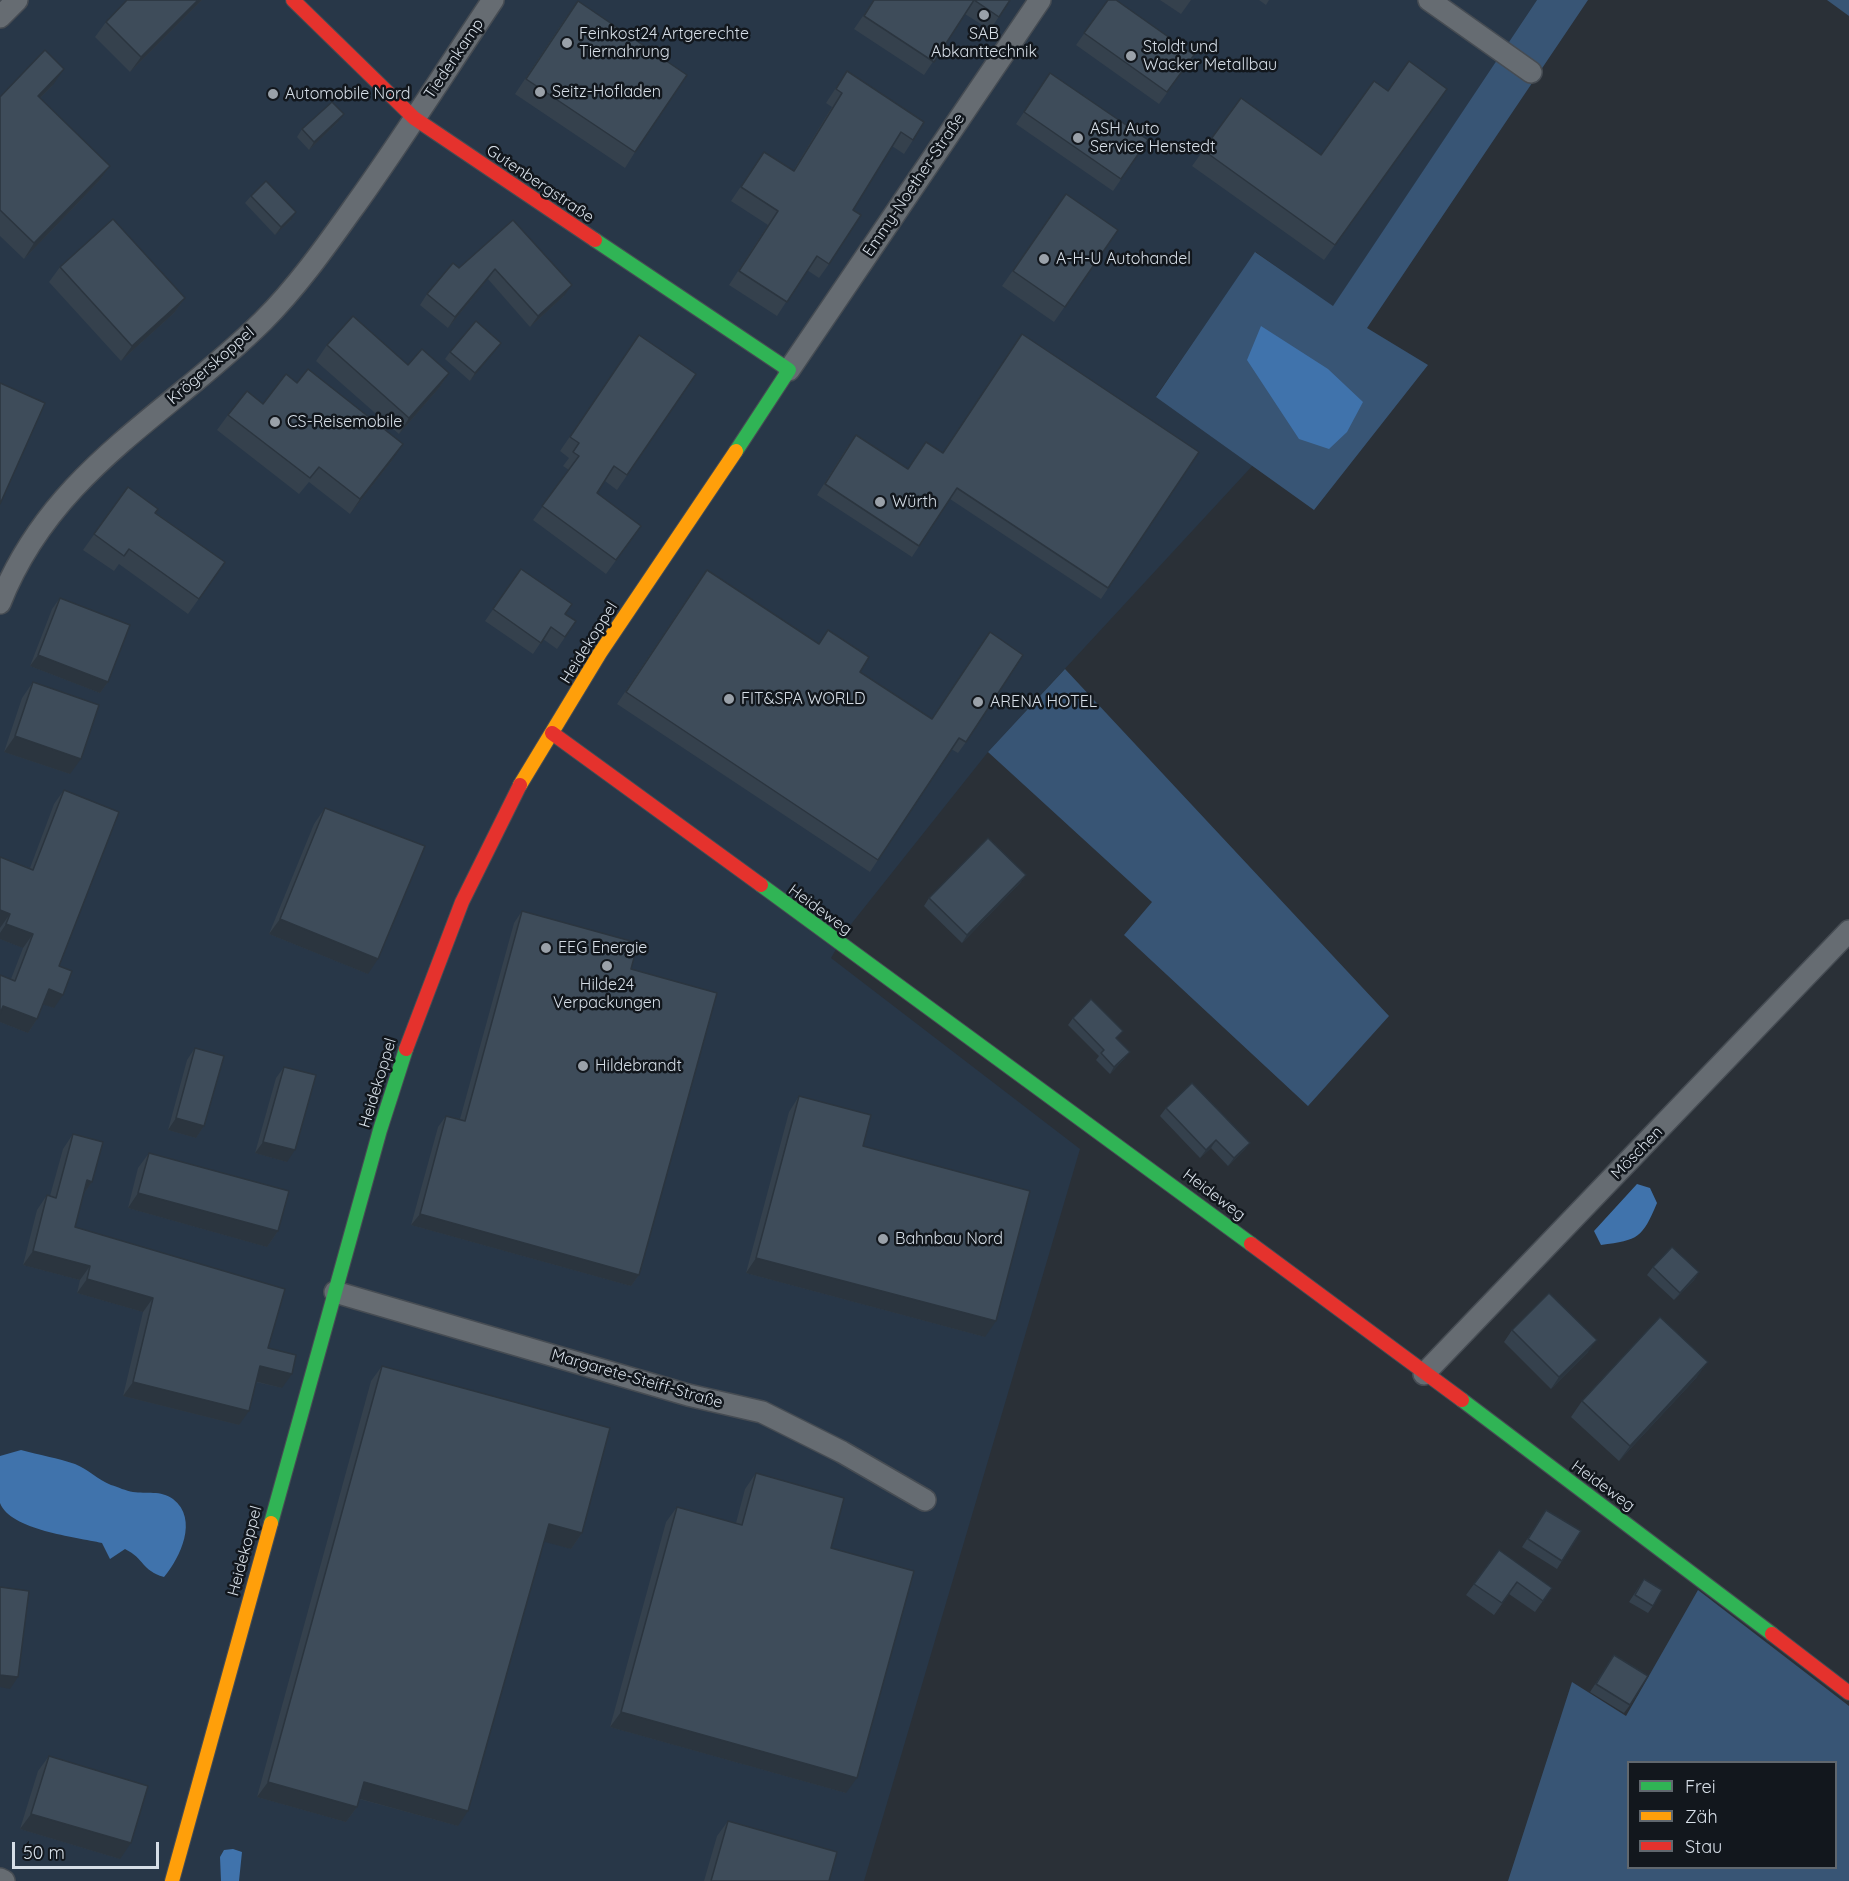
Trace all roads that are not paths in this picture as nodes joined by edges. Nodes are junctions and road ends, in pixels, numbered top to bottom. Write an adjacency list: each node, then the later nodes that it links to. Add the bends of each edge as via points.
1 (16, 0): 6 (street)
2 (293, 0): 8 (street, Gutenbergstraße)
3 (493, 0): 8 (street, Tiedenkamp)
4 (1040, 0): 9 (street, Emmy-Noether-Straße)
5 (1430, 0): 7 (street)
6 (0, 17)
7 (1531, 72)
8 (414, 118): 9 (street, Gutenbergstraße); 10 (street, Krögerskoppel, via 322,252 263,320 63,497 13,570)
9 (789, 370): 11 (street, Heidekoppel, via 631,606)
10 (0, 603)
11 (552, 733): 13 (street, Heidekoppel, via 496,829 457,914 406,1046); 14 (street, Heideweg, via 1175,1187)
12 (1849, 931): 14 (street, Möschen)
13 (335, 1292): 15 (street, Margarete-Steiff-Straße, via 688,1395 762,1412); 19 (street, Heidekoppel)
14 (1424, 1374): 16 (street, Heideweg)
15 (925, 1500)
16 (1849, 1693)
17 (0, 1879): 18 (street)
18 (4, 1881)
19 (172, 1881)

